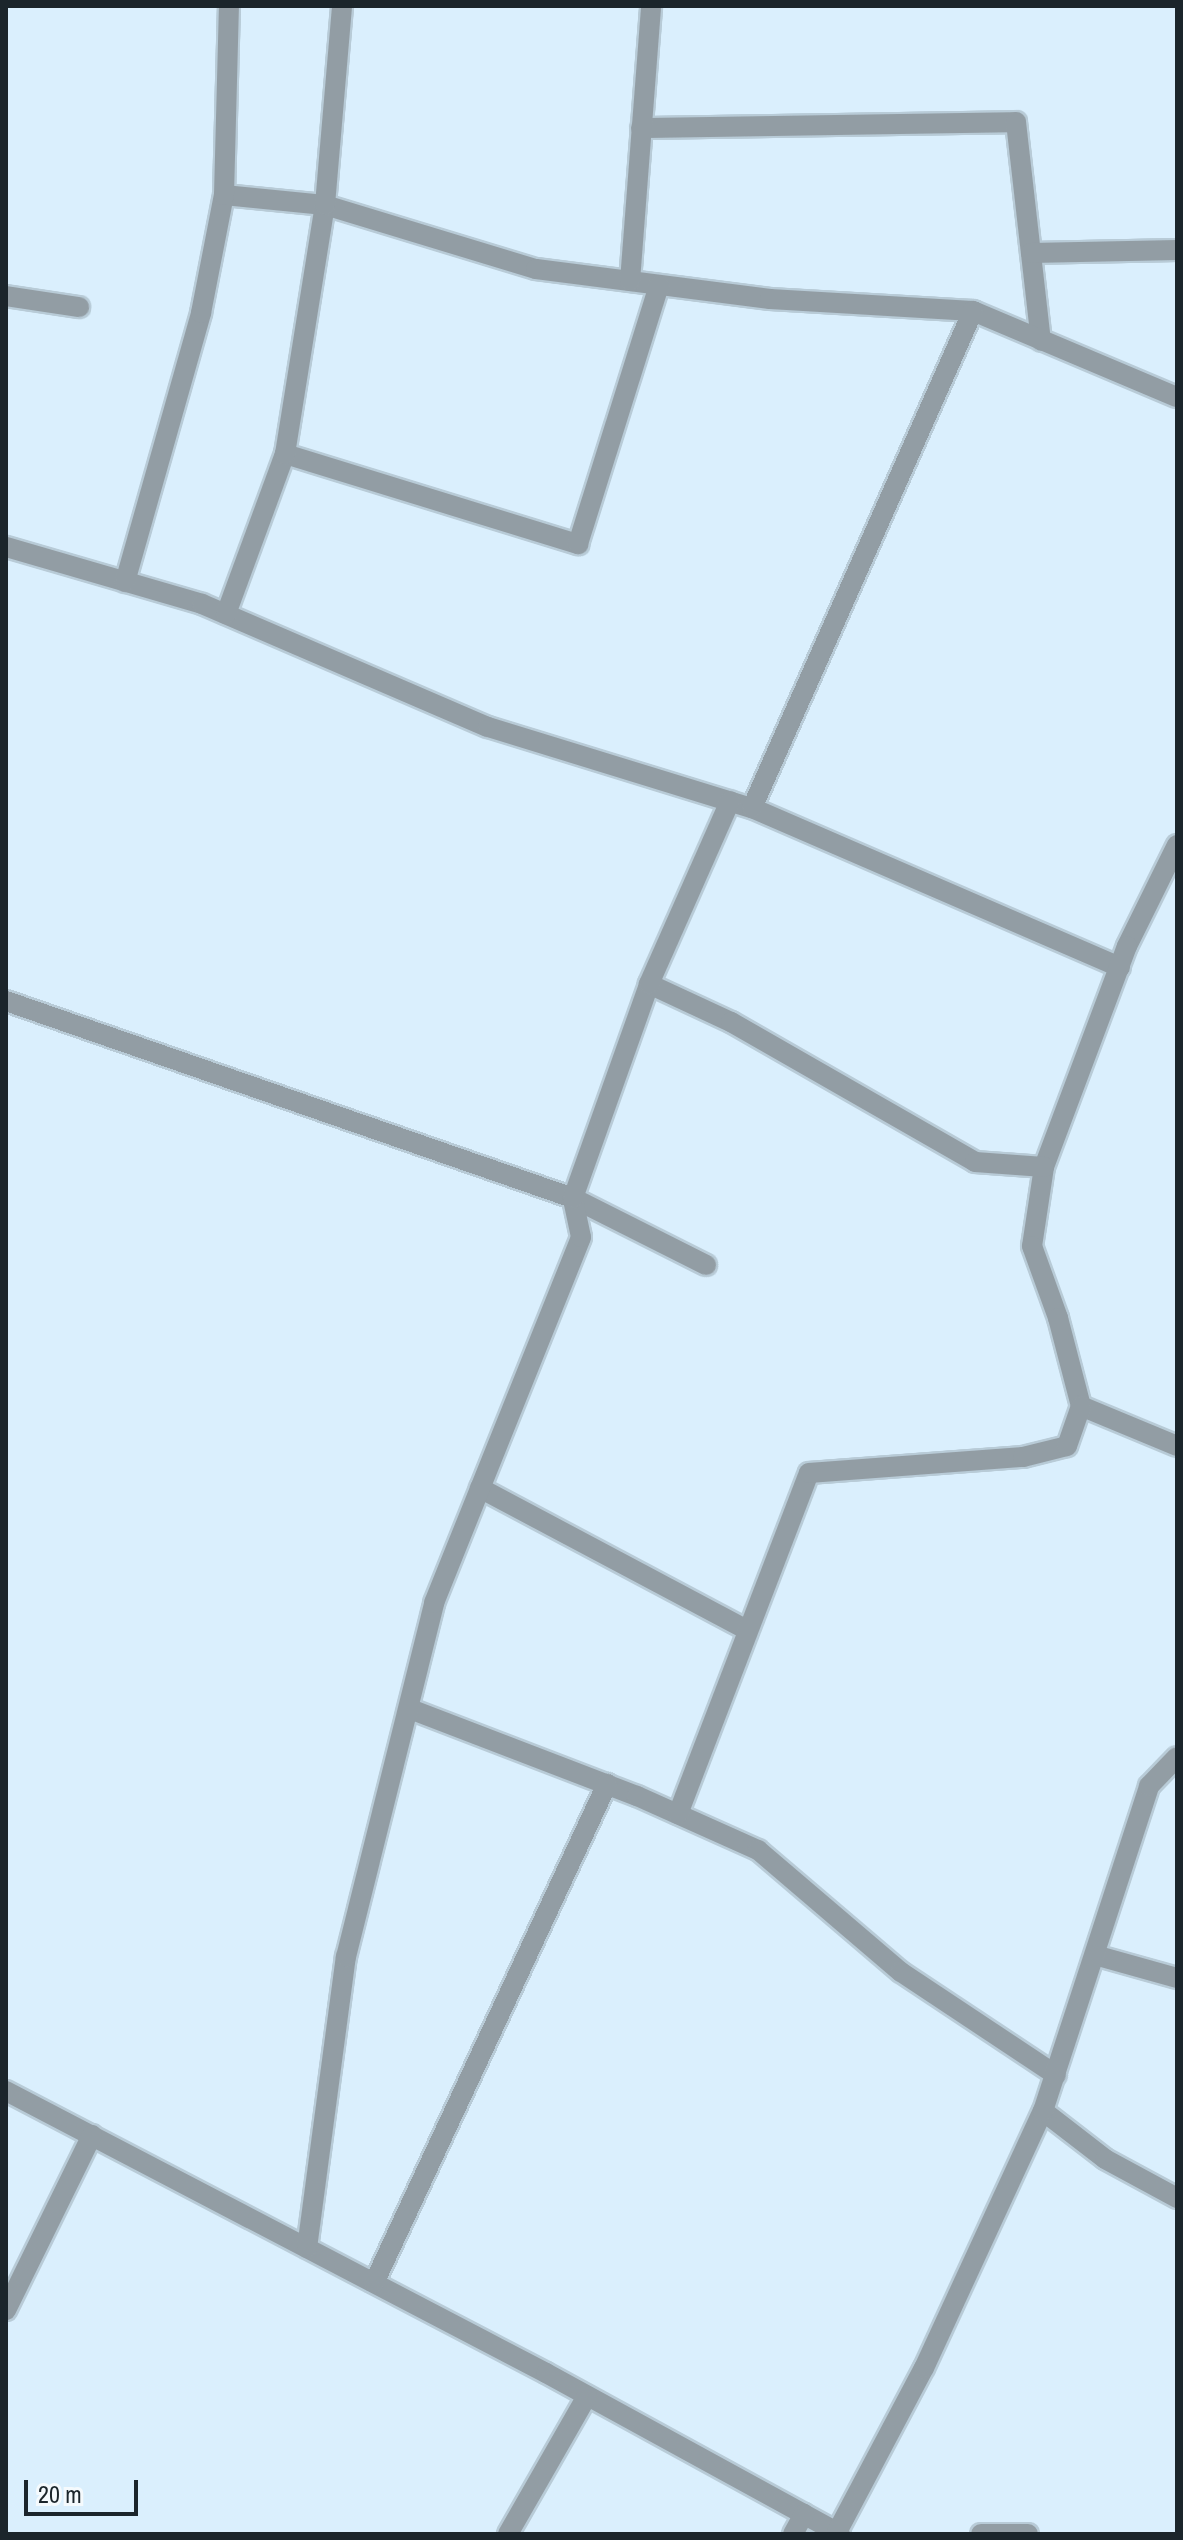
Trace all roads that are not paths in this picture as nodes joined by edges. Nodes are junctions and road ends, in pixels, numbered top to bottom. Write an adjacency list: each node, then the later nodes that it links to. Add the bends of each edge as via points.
1 (229, 6): 5 (street)
2 (342, 6): 6 (street)
3 (651, 6): 4 (street)
4 (641, 128): 8 (street, via 1016,122); 9 (street)
5 (224, 195): 6 (street); 18 (street, via 201,313)
6 (325, 205): 9 (street, via 536,269); 16 (street)
7 (1177, 250): 8 (street)
8 (1031, 253): 14 (street)
9 (630, 281): 10 (street)
10 (659, 285): 13 (street, via 770,299); 16 (street, via 578,544)
11 (6, 296): 12 (street)
12 (79, 307)
13 (973, 311): 14 (street); 21 (street)
14 (1041, 341): 15 (street)
15 (1177, 397)
16 (285, 454): 19 (street)
17 (6, 547): 18 (street)
18 (125, 582): 19 (street)
19 (226, 614): 20 (street, via 488,727)
20 (730, 801): 21 (street); 24 (street)
21 (752, 808): 23 (street)
22 (1177, 845): 23 (street)
23 (1120, 967): 26 (street)
24 (649, 984): 26 (street, via 731,1022 975,1162); 27 (street)
25 (6, 1001): 27 (street)
26 (1044, 1167): 29 (street, via 1032,1246)
27 (573, 1198): 28 (street); 31 (street, via 581,1237)
28 (706, 1265)
29 (1081, 1406): 30 (street); 32 (street, via 1067,1446 1023,1457 809,1473)
30 (1177, 1446)
31 (480, 1488): 32 (street); 33 (street, via 434,1603)
32 (747, 1630): 36 (street)
33 (410, 1709): 35 (street); 44 (street, via 346,1957)
34 (1177, 1757): 37 (street, via 1149,1786)
35 (607, 1784): 36 (street); 45 (street)
36 (678, 1814): 39 (street, via 758,1850 901,1972)
37 (1095, 1955): 38 (street); 39 (street)
38 (1177, 1978)
39 (1056, 2075): 41 (street)
40 (6, 2091): 42 (street)
41 (1043, 2111): 43 (street, via 1105,2159); 49 (street, via 924,2368)
42 (92, 2135): 44 (street); 46 (street)
43 (1177, 2198)
44 (307, 2248): 45 (street)
45 (374, 2283): 47 (street)
46 (6, 2310)
47 (587, 2396): 48 (street); 50 (street)
48 (804, 2514): 49 (street); 51 (street)
49 (838, 2533)
50 (508, 2534)
51 (793, 2534)
52 (981, 2534): 53 (street)
53 (1028, 2534)

